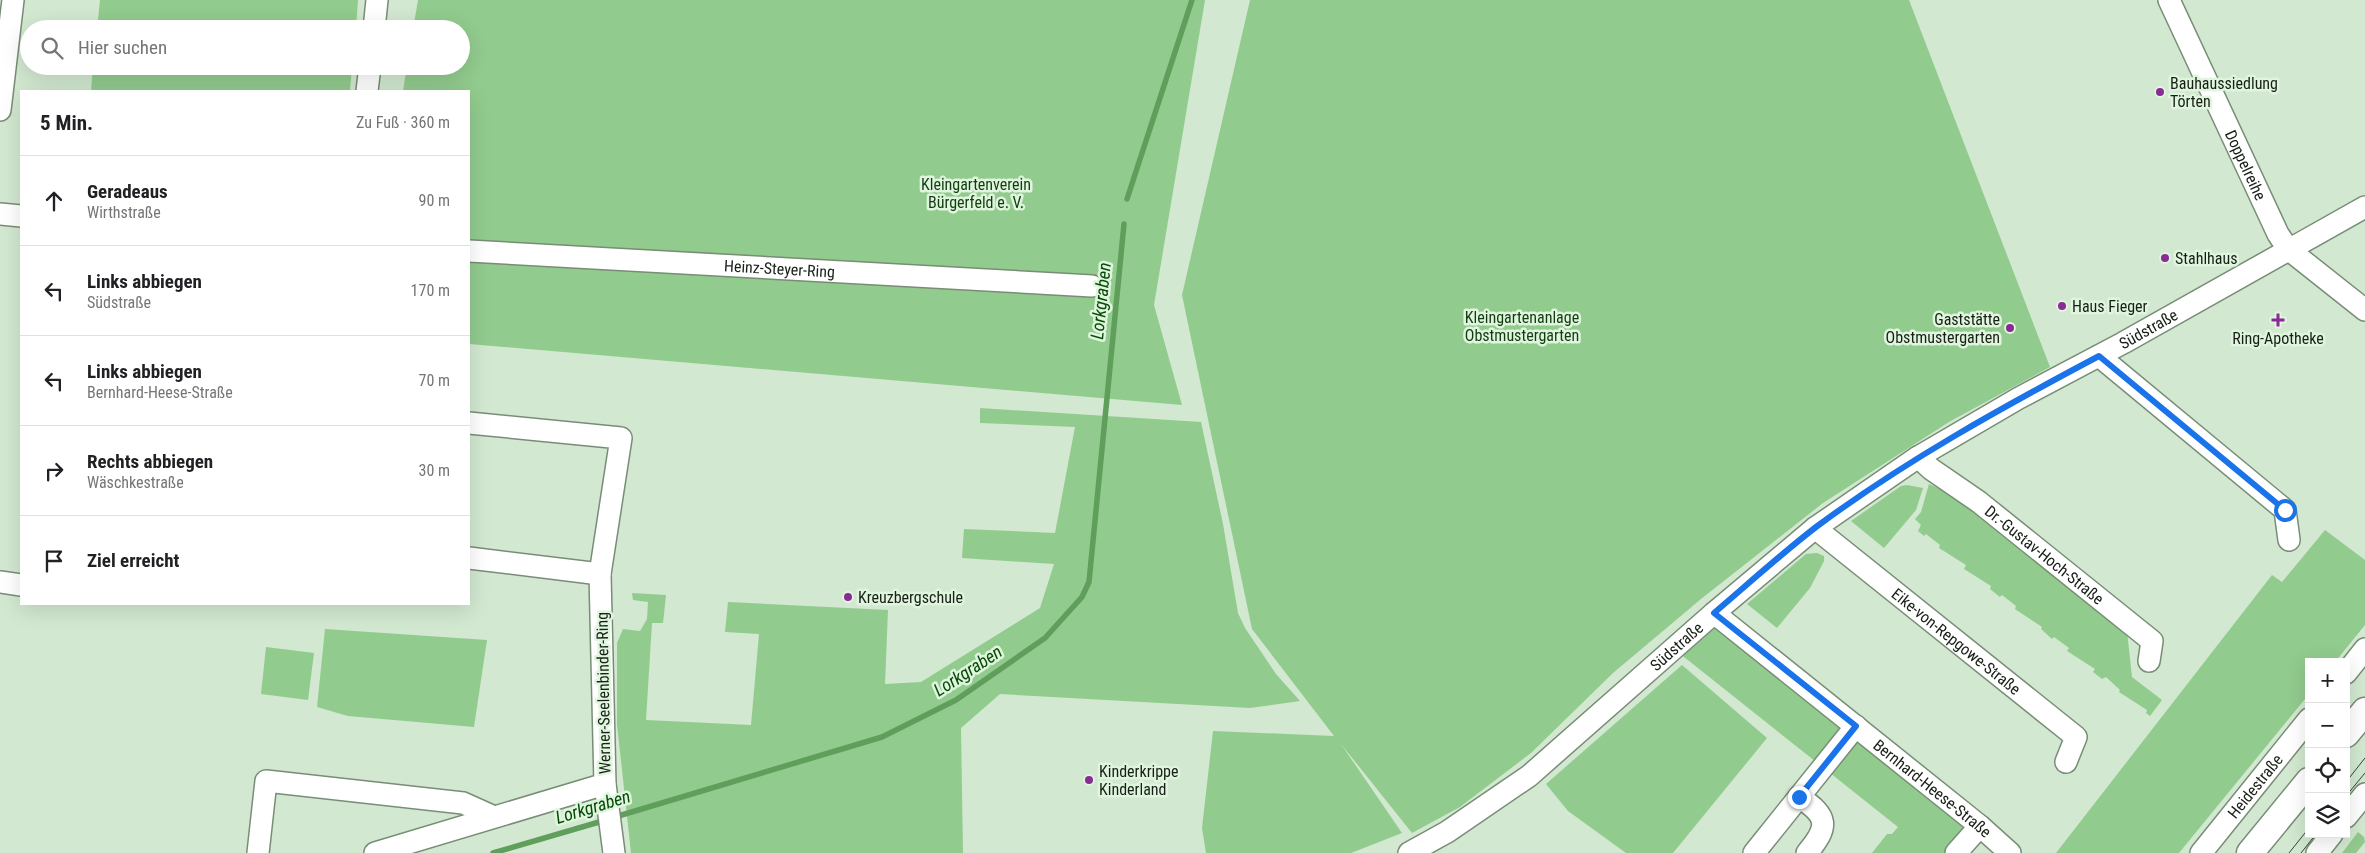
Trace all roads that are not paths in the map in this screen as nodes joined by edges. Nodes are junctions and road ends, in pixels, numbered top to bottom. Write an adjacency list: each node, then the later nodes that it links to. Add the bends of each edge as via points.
1 (13, 0): 7 (street)
2 (377, 0): 4 (street)
3 (2170, 0): 11 (street, Doppelreihe, via 2278,234)
4 (375, 20)
5 (369, 75): 6 (street)
6 (367, 90)
7 (0, 110)
8 (2365, 207): 11 (street, Südstraße)
9 (0, 214): 10 (street)
10 (20, 216)
11 (2288, 249): 14 (street); 15 (street, Südstraße)
12 (470, 251): 13 (street, Heinz-Steyer-Ring)
13 (1092, 286)
14 (2365, 310)
15 (2099, 356): 17 (street, Südstraße); 19 (street, via 2285,510)
16 (470, 423): 21 (street, Werner-Seelenbinder-Ring, via 621,438)
17 (1918, 457): 18 (street, Südstraße); 26 (street, Dr.-Gustav-Hoch-Straße, via 2152,641)
18 (1815, 528): 24 (street, Südstraße); 32 (street, Eike-von-Repgowe-Straße, via 2076,737)
19 (2289, 540)
20 (470, 558): 21 (street)
21 (600, 574): 33 (street, Werner-Seelenbinder-Ring)
22 (0, 582): 23 (street)
23 (20, 585)
24 (1714, 613): 30 (street, Bernhard-Heese-Straße); 44 (street, Südstraße, via 1530,776 1447,832)
25 (2365, 650): 27 (street)
26 (2149, 661)
27 (2350, 668)
28 (2365, 711): 31 (street)
29 (2305, 724): 49 (street, Heidestraße)
30 (1856, 726): 36 (street); 39 (street, Bernhard-Heese-Straße)
31 (2350, 729)
32 (2066, 762)
33 (605, 784): 38 (street, Werner-Seelenbinder-Ring); 41 (street)
34 (2305, 786): 50 (street)
35 (2365, 794): 37 (street)
36 (1799, 797): 45 (street); 46 (street, via 1820,813 1824,827)
37 (2350, 812)
38 (492, 816): 42 (street, via 463,803 266,780); 43 (street, Werner-Seelenbinder-Ring)
39 (1980, 826): 47 (street); 48 (street, Bernhard-Heese-Straße)
40 (2329, 838): 51 (street)
41 (613, 846)
42 (258, 853)
43 (375, 853)
44 (1409, 853)
45 (1754, 853)
46 (1808, 853)
47 (1956, 853)
48 (2010, 853)
49 (2201, 853)
50 (2250, 853)
51 (2317, 853)

